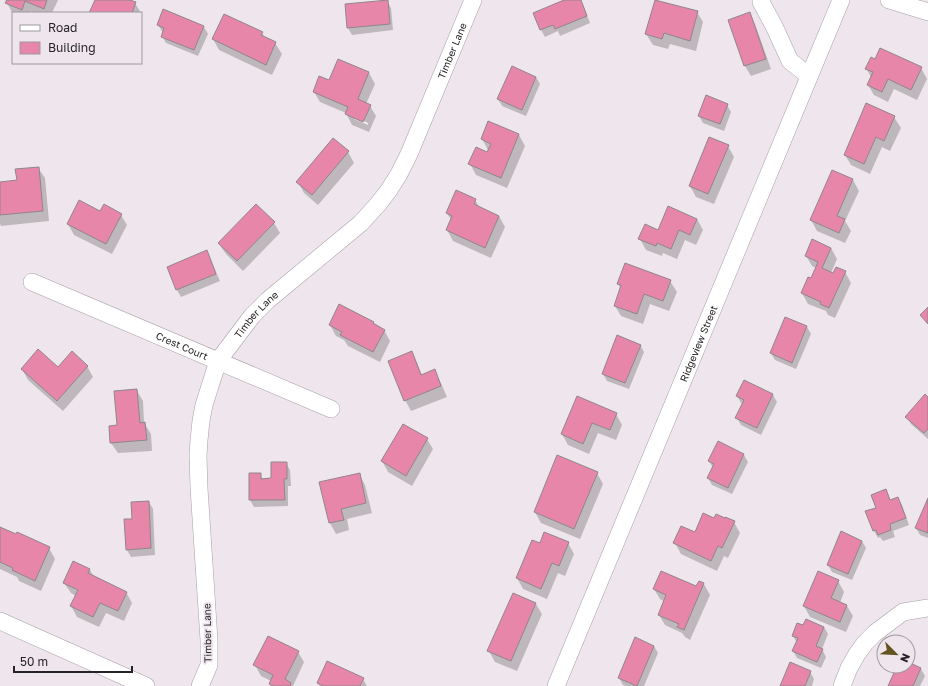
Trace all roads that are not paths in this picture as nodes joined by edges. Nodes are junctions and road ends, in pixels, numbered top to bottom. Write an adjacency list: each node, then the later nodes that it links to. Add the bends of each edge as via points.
1 (473, 0): 8 (street, Timber Lane, via 409,154 389,190 361,223 268,300 252,316)
2 (761, 0): 6 (street, via 790,61)
3 (841, 0): 6 (street, Ridgeview Street)
4 (888, 0): 5 (street)
5 (928, 12)
6 (809, 76): 14 (street, Ridgeview Street)
7 (32, 282): 8 (street, Crest Court)
8 (218, 361): 9 (street, Crest Court); 13 (street, Timber Lane, via 204,405 198,456 209,640 209,665)
9 (332, 409)
10 (928, 608): 15 (street, via 903,612 875,633 857,654)
11 (0, 621): 12 (street)
12 (146, 686)
13 (200, 686)
14 (556, 686)
15 (842, 686)

